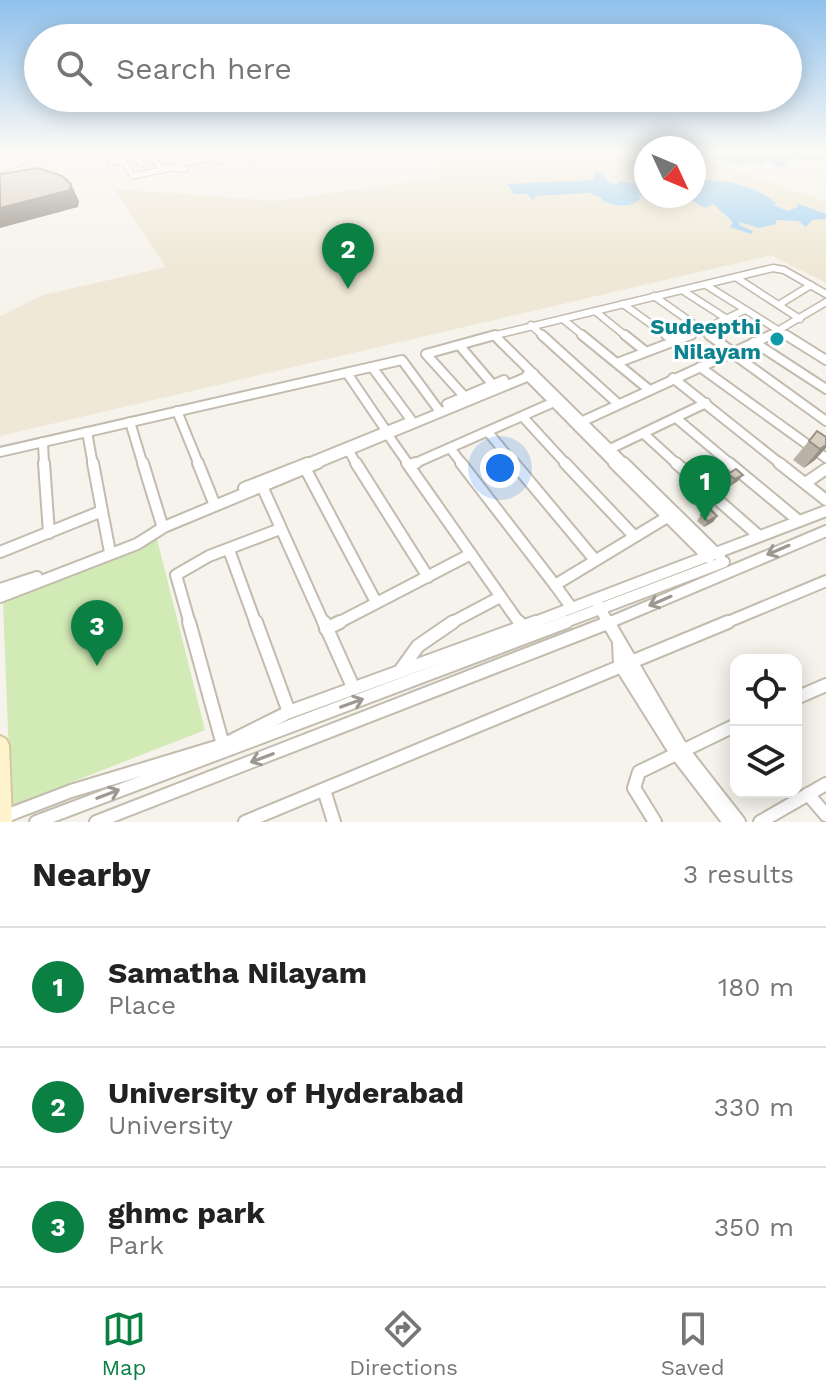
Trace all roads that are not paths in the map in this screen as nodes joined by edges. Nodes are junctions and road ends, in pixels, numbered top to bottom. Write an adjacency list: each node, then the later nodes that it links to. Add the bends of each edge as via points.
1 (737, 278): 2 (street); 3 (street, via 777,268); 9 (street)
2 (706, 285): 4 (street); 10 (street)
3 (811, 285): 5 (street); 9 (street)
4 (682, 290): 6 (street); 12 (street)
5 (826, 294)
6 (654, 296): 8 (street); 16 (street)
7 (826, 302): 13 (street)
8 (623, 304): 11 (street); 19 (street)
9 (780, 304): 13 (street)
10 (745, 310): 12 (street); 17 (street)
11 (595, 311): 14 (street); 22 (street)
12 (727, 319): 16 (street)
13 (800, 319): 17 (street)
14 (564, 320): 15 (street); 25 (street)
15 (531, 325): 18 (street); 36 (street)
16 (701, 329): 19 (street); 23 (street)
17 (778, 330): 20 (street); 24 (street)
18 (492, 336): 21 (street); 29 (street)
19 (676, 342): 22 (street)
20 (754, 342): 23 (street); 33 (street)
21 (460, 346): 31 (street); 34 (street, via 426,354)
22 (645, 351): 25 (street)
23 (731, 352): 27 (street); 30 (street); 44 (street)
24 (826, 360)
25 (617, 363): 32 (street)
26 (372, 367): 28 (street); 38 (street, via 402,360); 43 (street)
27 (700, 367): 30 (street); 56 (street)
28 (347, 373): 39 (street); 48 (street)
29 (529, 373): 31 (street); 35 (street); 42 (street); 46 (street)
30 (674, 378): 32 (street); 37 (street); 42 (street)
31 (493, 385): 34 (street)
32 (647, 388): 36 (street)
33 (826, 389)
34 (464, 396): 38 (street)
35 (554, 402): 40 (street); 42 (street)
36 (616, 402): 42 (street)
37 (706, 403): 41 (street); 60 (street)
38 (438, 409): 43 (street)
39 (177, 411): 45 (street); 63 (street)
40 (523, 417): 49 (street); 72 (street)
41 (676, 418): 50 (street); 67 (street)
42 (579, 419): 53 (street)
43 (412, 421): 46 (street)
44 (826, 421)
45 (130, 422): 47 (street); 68 (street)
46 (399, 426): 48 (street)
47 (87, 432): 51 (street); 64 (street)
48 (387, 432): 54 (street); 57 (street); 63 (street, via 261,478)
49 (488, 432): 52 (street); 78 (street)
50 (644, 434): 53 (street); 73 (street)
51 (43, 442): 55 (street); 71 (street)
52 (450, 448): 57 (street); 82 (street)
53 (607, 450): 66 (street); 79 (street)
54 (349, 451): 58 (street); 80 (street)
55 (0, 452)
56 (826, 458)
57 (410, 465): 77 (street)
58 (305, 468): 61 (street); 86 (street)
59 (826, 469): 60 (street)
60 (807, 482): 62 (street)
61 (262, 486): 69 (street); 84 (street, via 164,527 137,544)
62 (826, 500)
63 (214, 503): 68 (street)
64 (102, 511): 71 (street); 76 (street)
65 (826, 511): 67 (street)
66 (669, 516): 72 (street); 79 (street)
67 (799, 521): 73 (street)
68 (162, 525): 76 (street)
69 (280, 529): 74 (street); 91 (street)
70 (826, 531): 79 (street, one-way to 79)
71 (49, 533): 75 (street)
72 (634, 536): 78 (street)
73 (759, 536): 79 (street)
74 (229, 550): 97 (street); 100 (street, via 187,563 176,575)
75 (0, 552)
76 (110, 552): 83 (street)
77 (471, 554): 80 (street); 85 (street)
78 (595, 560): 82 (street)
79 (720, 563): 87 (street); 89 (street, one-way to 89)
80 (428, 577): 86 (street)
81 (826, 581): 92 (street)
82 (555, 585): 88 (street)
83 (0, 589)
84 (0, 597)
85 (500, 597): 90 (street); 93 (street, via 430,637 407,656)
86 (376, 602): 91 (street)
87 (598, 605): 88 (street); 89 (street); 107 (street, one-way to 87)
88 (571, 607): 90 (street)
89 (607, 623): 92 (street); 108 (street, one-way to 108)
90 (521, 625): 93 (street)
91 (326, 629): 95 (street)
92 (626, 663): 101 (street); 103 (street)
93 (400, 671): 95 (street)
94 (826, 685): 96 (street)
95 (353, 687): 97 (street)
96 (802, 695)
97 (289, 712): 100 (street)
98 (734, 726): 101 (street)
99 (0, 745): 106 (street)
100 (223, 745): 106 (street, via 71,791)
101 (679, 751): 111 (street, via 635,778 634,788); 112 (street); 113 (street)
102 (826, 784): 104 (street)
103 (324, 790): 109 (street); 110 (street)
104 (808, 794): 105 (street); 114 (street)
105 (826, 815)
106 (2, 819)
107 (36, 822)
108 (96, 822)
109 (245, 822)
110 (334, 822)
111 (655, 822)
112 (729, 822)
113 (739, 822)
114 (760, 822)

